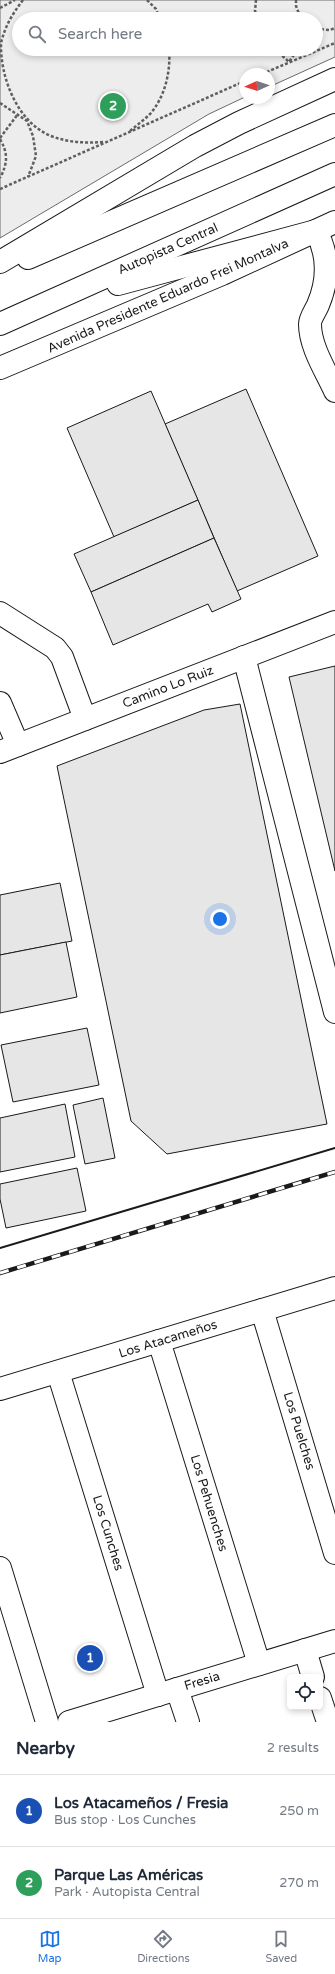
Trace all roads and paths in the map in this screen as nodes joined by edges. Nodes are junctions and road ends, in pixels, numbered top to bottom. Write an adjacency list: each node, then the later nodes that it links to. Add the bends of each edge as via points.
1 (15, 0): 6 (path)
2 (23, 0): 7 (path)
3 (147, 0): 8 (path)
4 (256, 0): 9 (path)
5 (296, 0): 10 (path)
6 (0, 8)
7 (13, 12)
8 (157, 12)
9 (255, 12)
10 (298, 12)
11 (12, 14): 15 (path)
12 (335, 28): 13 (path)
13 (323, 30)
14 (335, 43): 16 (path)
15 (0, 44): 27 (path, via 1,73 10,99)
16 (323, 48)
17 (170, 56): 29 (path, via 171,63 164,90 150,114)
18 (283, 56): 21 (path)
19 (293, 56): 21 (path)
20 (304, 56): 21 (path)
21 (289, 62): 22 (path)
22 (275, 68)
23 (335, 79): 38 (main road, via 195,146)
24 (239, 85): 29 (path)
25 (0, 103): 26 (path)
26 (18, 114): 27 (path); 30 (path)
27 (27, 121): 31 (path, via 50,136 77,143); 33 (path, via 33,136 36,156)
28 (335, 125): 39 (main road)
29 (127, 134): 31 (path)
30 (0, 138): 34 (path, via 7,158)
31 (107, 142): 33 (path)
32 (335, 174): 40 (main road, Autopista Central)
33 (28, 177): 35 (path)
34 (0, 178)
35 (0, 189)
36 (335, 222): 37 (main road, Avenida Presidente Eduardo Frei Montalva)
37 (316, 231): 40 (main road, via 200,261); 42 (main road, Avenida Presidente Eduardo Frei Montalva, via 215,278); 43 (main road, via 323,243 327,274 325,290 310,323 312,338)
38 (0, 262)
39 (0, 270)
40 (34, 309): 41 (main road, Autopista Central)
41 (0, 324)
42 (0, 368)
43 (335, 391)
44 (0, 613): 48 (main road, via 55,648 62,657)
45 (335, 622): 46 (main road, Camino Lo Ruiz)
46 (244, 658): 48 (main road, Camino Lo Ruiz); 50 (main road)
47 (0, 703): 49 (main road)
48 (85, 719): 49 (main road, Camino Lo Ruiz)
49 (9, 749)
50 (335, 1012)
51 (335, 1288): 52 (main road, Los Atacameños)
52 (262, 1310): 53 (main road, Los Atacameños); 56 (main road, Los Puelches)
53 (159, 1341): 54 (main road, Los Atacameños); 60 (main road, Los Pehuenches)
54 (58, 1372): 55 (main road, Los Atacameños); 62 (main road, Los Cunches)
55 (0, 1389)
56 (335, 1553)
57 (0, 1568): 64 (main road)
58 (335, 1641): 59 (main road, Fresia)
59 (305, 1650): 60 (main road, Fresia); 61 (main road)
60 (259, 1664): 62 (main road, Fresia)
61 (312, 1674)
62 (167, 1692): 65 (main road, Fresia); 66 (main road, Los Cunches)
63 (323, 1707): 67 (main road)
64 (46, 1722)
65 (69, 1722)
66 (188, 1722)
67 (328, 1722)

